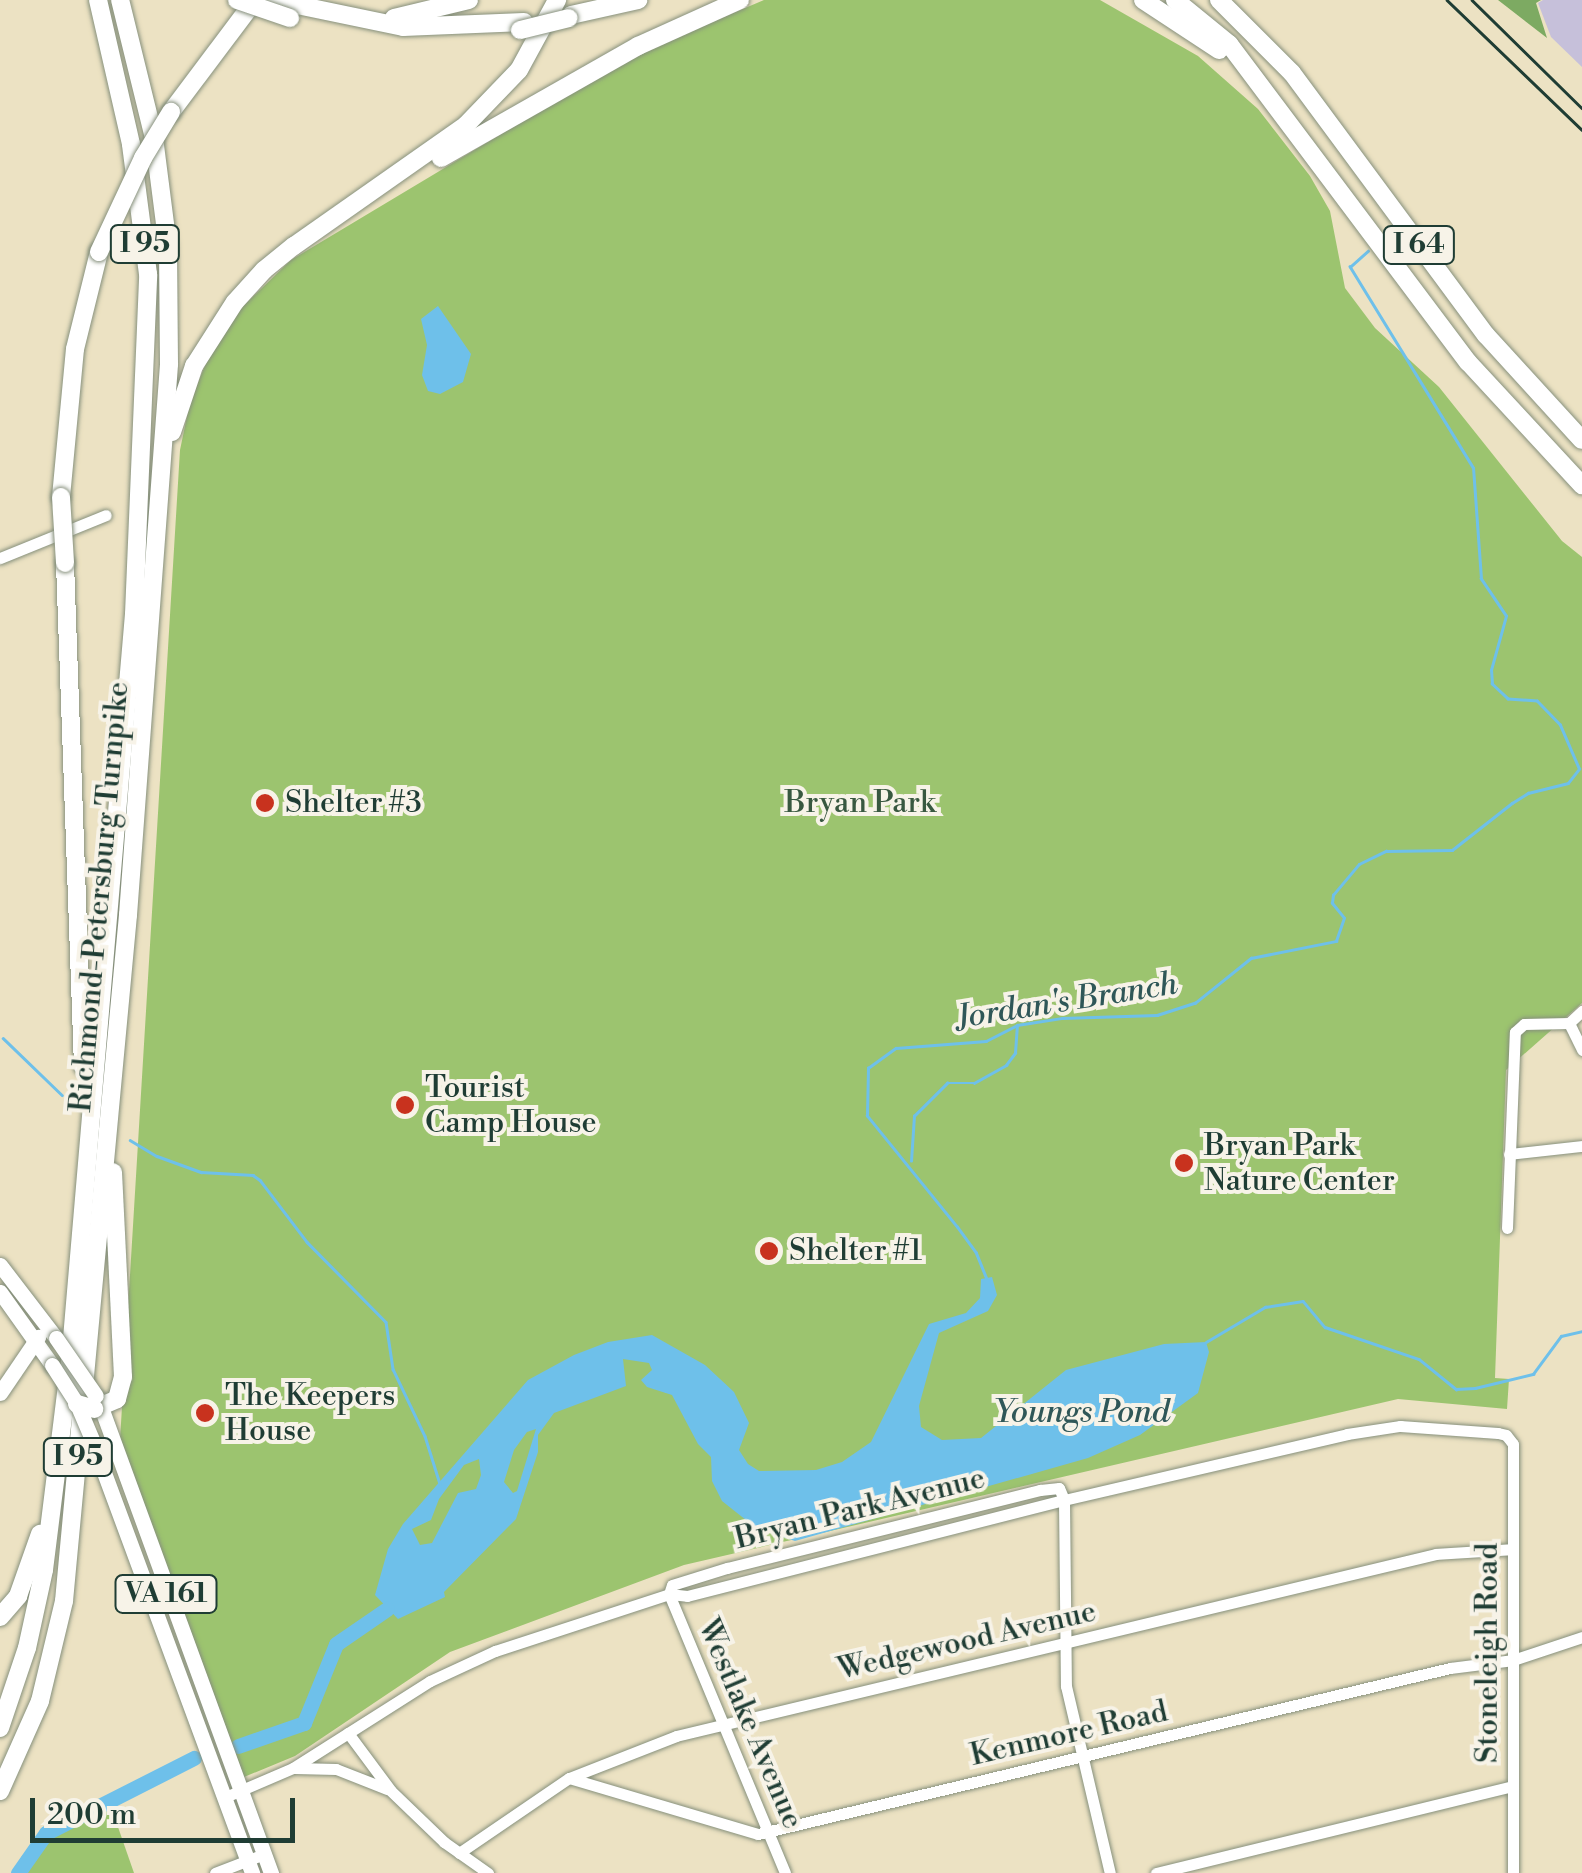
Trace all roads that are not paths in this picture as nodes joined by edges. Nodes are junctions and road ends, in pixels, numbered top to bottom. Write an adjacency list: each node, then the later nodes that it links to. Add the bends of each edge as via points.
1 (98, 0): 30 (highway, Richmond-Petersburg Turnpike / I 95, via 131,144 148,274 134,614)
2 (120, 0): 20 (highway, Richmond-Petersburg Turnpike / I 95, via 154,138 168,247)
3 (238, 0): 13 (highway, bridge)
4 (255, 0): 16 (highway)
5 (269, 0): 13 (highway); 16 (highway)
6 (469, 0): 14 (highway, via 434,12)
7 (557, 0): 18 (highway, via 518,70 494,98 440,148)
8 (638, 0): 15 (highway, bridge)
9 (740, 0): 18 (highway, via 638,46)
10 (1143, 0): 17 (highway, I 64, via 1210,42)
11 (1175, 0): 17 (highway, via 1229,44)
12 (1219, 0): 19 (highway, I 64, via 1292,74 1486,334)
13 (296, 14): 14 (highway); 15 (highway, via 413,37)
14 (354, 20): 15 (highway)
15 (522, 26)
16 (204, 68): 30 (highway, bridge, via 143,158 99,252 76,350 62,498)
17 (1268, 94): 21 (highway, I 64, via 1468,362)
18 (362, 202): 20 (highway, via 264,270 235,302 194,366)
19 (1582, 440)
20 (161, 472): 27 (highway, Richmond-Petersburg Turnpike / I 95)
21 (1582, 484)
22 (106, 515): 23 (street)
23 (0, 558)
24 (1582, 1011): 25 (street)
25 (1569, 1024): 26 (street); 29 (street, via 1524,1024 1516,1032)
26 (1582, 1050)
27 (110, 1112): 37 (highway, via 123,1377 120,1395); 54 (highway, Richmond-Petersburg Turnpike / I 95, via 64,1600 40,1701)
28 (1582, 1146): 29 (street)
29 (1509, 1154): 31 (street)
30 (84, 1170): 39 (highway, Richmond-Petersburg Turnpike / I 95)
31 (1507, 1228)
32 (0, 1265): 34 (main road, VA 161)
33 (0, 1292): 35 (main road, VA 161)
34 (51, 1332): 35 (main road); 37 (main road, VA 161, bridge)
35 (35, 1341): 36 (main road); 37 (main road, VA 161, bridge)
36 (0, 1393)
37 (92, 1404): 55 (main road, VA 161); 57 (main road, VA 161, bridge, via 92,1440)
38 (1506, 1435): 40 (street, Bryan Park Avenue, via 1380,1428); 41 (street, Stoneleigh Road, via 1513,1444)
39 (54, 1475): 43 (highway, via 36,1551 18,1596); 48 (highway, Richmond-Petersburg Turnpike / I 95, via 32,1628)
40 (1064, 1500): 42 (street, Bryan Park Avenue, via 1058,1488 1040,1490 727,1568 672,1585); 45 (street)
41 (1513, 1549): 45 (street, Wedgewood Avenue, via 1436,1554); 46 (street, Stoneleigh Road)
42 (669, 1594): 47 (street, Westlake Avenue); 49 (street, Bryan Park Avenue, via 495,1651 430,1681)
43 (0, 1617)
44 (1582, 1637): 46 (street, Kenmore Road)
45 (1064, 1644): 47 (street, Wedgewood Avenue); 50 (street)
46 (1514, 1660): 50 (street, Kenmore Road, via 1450,1668); 53 (street, Stoneleigh Road)
47 (723, 1724): 52 (street, Wedgewood Avenue, via 648,1744); 58 (street, Westlake Avenue)
48 (0, 1728)
49 (348, 1733): 51 (street, Bryan Park Avenue); 56 (street)
50 (1082, 1757): 58 (street, Kenmore Road); 67 (street)
51 (293, 1768): 55 (street, Bryan Park Avenue); 56 (street, via 336,1769)
52 (569, 1778): 58 (street, Kenmore Road); 59 (street, Wedgewood Avenue)
53 (1513, 1786): 68 (street); 69 (street, Stoneleigh Road)
54 (0, 1791)
55 (239, 1791): 57 (street, Bryan Park Avenue); 60 (main road, VA 161)
56 (391, 1792): 59 (street)
57 (223, 1798): 61 (main road, VA 161)
58 (768, 1833): 66 (street, Westlake Avenue)
59 (459, 1853): 62 (street)
60 (264, 1854): 61 (street); 64 (main road, VA 161)
61 (249, 1867): 63 (street)
62 (484, 1870): 65 (street)
63 (215, 1873)
64 (271, 1873)
65 (465, 1873)
66 (784, 1873)
67 (1110, 1873)
68 (1156, 1873)
69 (1513, 1873)

